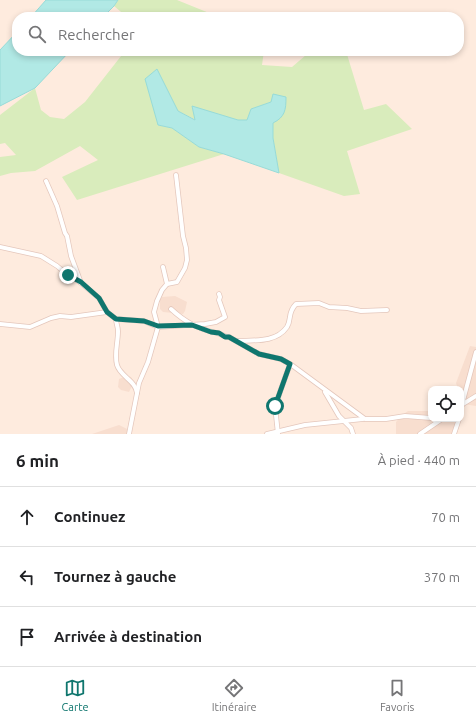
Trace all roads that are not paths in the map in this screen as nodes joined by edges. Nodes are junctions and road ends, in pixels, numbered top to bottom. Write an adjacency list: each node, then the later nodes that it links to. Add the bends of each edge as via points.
1 (176, 175): 6 (street, via 186,260 185,268 177,282)
2 (46, 181): 5 (street, via 57,206)
3 (0, 247): 5 (street, via 41,256)
4 (163, 267): 6 (street)
5 (81, 282): 10 (street, via 99,298)
6 (167, 284): 14 (street, via 162,290 154,312)
7 (218, 294): 13 (street, via 225,317 216,322)
8 (171, 309): 13 (street)
9 (387, 310): 15 (street, via 361,311 329,307 319,303 296,304 291,309 287,326 276,337 262,341)
10 (107, 312): 11 (street); 12 (street, via 60,316 30,327)
11 (116, 319): 14 (street, via 144,321); 19 (street, via 117,366 137,389)
12 (0, 324)
13 (192, 325): 14 (street); 15 (street)
14 (158, 326): 19 (street)
15 (237, 341): 17 (street, via 259,354)
16 (476, 352): 21 (street)
17 (290, 364): 18 (street); 28 (street, via 275,406)
18 (321, 387): 24 (street); 25 (street)
19 (137, 395): 29 (street)
20 (476, 396): 22 (street)
21 (464, 398)
22 (464, 405)
23 (428, 418): 24 (street, via 405,416)
24 (365, 419): 25 (street)
25 (343, 420): 28 (street); 31 (street, via 351,428)
26 (438, 422): 32 (street)
27 (458, 422): 33 (street)
28 (278, 432): 30 (street)
29 (129, 434)
30 (267, 434)
31 (352, 434)
32 (420, 434)
33 (454, 434)

